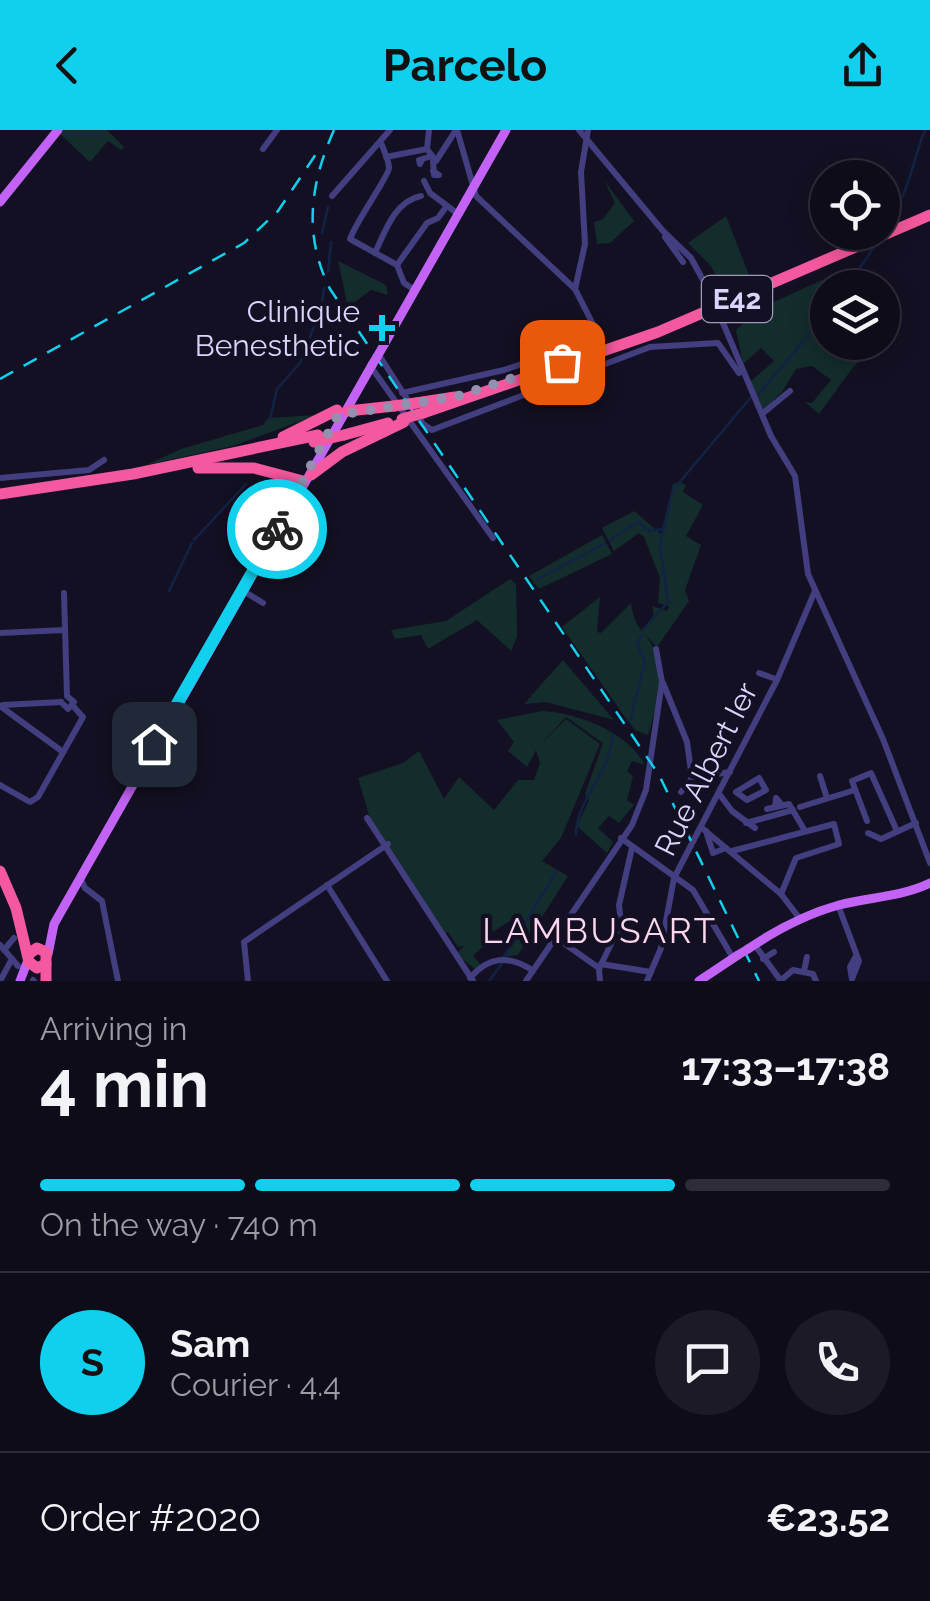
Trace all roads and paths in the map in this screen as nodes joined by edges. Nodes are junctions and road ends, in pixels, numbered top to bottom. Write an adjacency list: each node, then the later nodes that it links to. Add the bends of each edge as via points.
1 (58, 130): 18 (main road)
2 (277, 130): 10 (street)
3 (390, 130): 9 (street)
4 (429, 130): 12 (street)
5 (456, 130): 12 (street, via 440,158); 15 (street)
6 (506, 130): 15 (main road)
7 (579, 130): 8 (street)
8 (588, 134): 23 (street); 28 (street, via 581,172 585,244)
9 (382, 145): 11 (street); 16 (street)
10 (263, 149)
11 (386, 157): 12 (street); 25 (street, via 386,178 363,207 350,240)
12 (427, 157): 13 (street)
13 (433, 171)
14 (424, 181): 19 (street)
15 (473, 189): 21 (main road); 28 (street)
16 (332, 196)
17 (421, 196): 25 (street, via 397,212)
18 (0, 202)
19 (446, 206): 21 (street); 27 (street)
20 (930, 211): 22 (highway, E42); 34 (highway, E42, via 622,346)
21 (458, 214): 29 (main road)
22 (900, 222)
23 (663, 232): 26 (street); 31 (street, bridge, via 692,258)
24 (832, 250): 34 (highway, E42, via 656,326)
25 (376, 253): 27 (street)
26 (683, 262)
27 (397, 265): 29 (street)
28 (575, 289): 33 (street, via 597,340)
29 (414, 290): 30 (main road)
30 (374, 361): 33 (street); 36 (main road); 48 (street)
31 (745, 375): 33 (street, via 718,343 656,346 432,430); 35 (street)
32 (790, 391): 35 (street)
33 (402, 393)
34 (419, 408): 37 (highway, bridge); 37 (highway, bridge)
35 (762, 414): 50 (street, via 795,476 806,565)
36 (346, 415): 37 (highway); 37 (highway); 38 (highway); 39 (highway, bridge); 39 (main road)
37 (400, 415): 39 (highway)
38 (254, 450): 39 (highway); 45 (highway)
39 (319, 451): 41 (highway); 44 (highway)
40 (104, 460): 43 (street, via 90,470)
41 (198, 468): 42 (highway); 45 (highway)
42 (281, 475): 44 (highway); 47 (highway, via 292,489)
43 (0, 478)
44 (308, 478): 47 (main road); 49 (main road)
45 (108, 482): 46 (highway)
46 (0, 497)
47 (290, 504): 49 (main road)
48 (493, 538)
49 (243, 591): 52 (street); 89 (main road)
50 (816, 591): 57 (street, Rue Albert Ier); 77 (street)
51 (64, 593): 53 (street)
52 (263, 602)
53 (65, 630): 54 (street); 59 (street)
54 (0, 633)
55 (656, 649): 58 (street)
56 (759, 672): 57 (street, Rue Albert Ier)
57 (777, 680): 63 (street, Rue Albert Ier)
58 (662, 682): 65 (street, via 687,742); 83 (street, via 648,781)
59 (64, 699): 61 (street); 62 (street, via 66,709 73,706 83,717)
60 (0, 706): 61 (street)
61 (12, 709): 62 (street)
62 (63, 752): 67 (street, via 34,801)
63 (731, 772): 65 (street); 71 (street, Rue Albert Ier)
64 (820, 776): 72 (street)
65 (692, 778): 69 (street)
66 (852, 781): 72 (street); 76 (street); 81 (street, via 874,775)
67 (0, 785)
68 (774, 786): 70 (street)
69 (681, 792)
70 (763, 792): 70 (street, via 747,800 736,792 760,779); 74 (street)
71 (720, 795): 78 (street); 79 (street, Rue Albert Ier)
72 (826, 798): 73 (street)
73 (797, 808): 74 (street); 74 (street); 80 (street)
74 (773, 810): 78 (street)
75 (368, 818): 86 (street)
76 (867, 822)
77 (916, 823): 81 (street); 84 (street)
78 (751, 824): 85 (street)
79 (704, 829): 88 (street); 88 (street, via 713,853); 93 (street, Rue Albert Ier)
80 (805, 831): 85 (street); 95 (street, via 834,824 839,844 796,858)
81 (897, 831): 82 (street, via 881,839)
82 (868, 833)
83 (621, 838): 87 (street); 104 (street)
84 (927, 842): 90 (street)
85 (758, 843): 88 (street)
86 (388, 844): 96 (street); 116 (street)
87 (632, 848): 93 (street); 112 (street, via 621,923)
88 (729, 849): 97 (street)
89 (89, 861): 92 (main road); 111 (main road)
90 (930, 862)
91 (0, 868): 103 (highway); 111 (highway)
92 (81, 877): 98 (street); 99 (main road)
93 (674, 878): 108 (street, via 692,890); 115 (street, Rue Albert Ier)
94 (930, 882): 101 (main road)
95 (782, 884): 97 (street); 100 (street)
96 (327, 885): 121 (street, via 254,935 243,958); 122 (street)
97 (773, 887): 100 (street)
98 (84, 888): 99 (street); 120 (street, via 102,901)
99 (72, 892): 111 (main road)
100 (781, 894): 102 (street)
101 (838, 905): 102 (main road); 117 (street, via 859,969)
102 (800, 919): 105 (main road)
103 (19, 937): 106 (street); 111 (highway)
104 (555, 937): 112 (street); 113 (street)
105 (751, 947): 108 (main road, bridge); 110 (street)
106 (2, 948): 111 (street)
107 (774, 952): 110 (street)
108 (736, 957): 126 (main road)
109 (807, 958): 114 (street)
110 (763, 959): 127 (street)
111 (35, 965): 118 (street); 119 (main road)
112 (600, 966): 115 (street); 124 (street)
113 (532, 970): 116 (street, via 516,959 500,959 484,962); 123 (street)
114 (804, 970): 127 (street); 128 (street)
115 (651, 972): 125 (street, Rue Albert Ier)
116 (472, 979)
117 (852, 980)
118 (0, 981)
119 (21, 981)
120 (118, 981)
121 (248, 981)
122 (387, 981)
123 (526, 981)
124 (600, 981)
125 (647, 981)
126 (699, 981)
127 (780, 981)
128 (816, 981)

